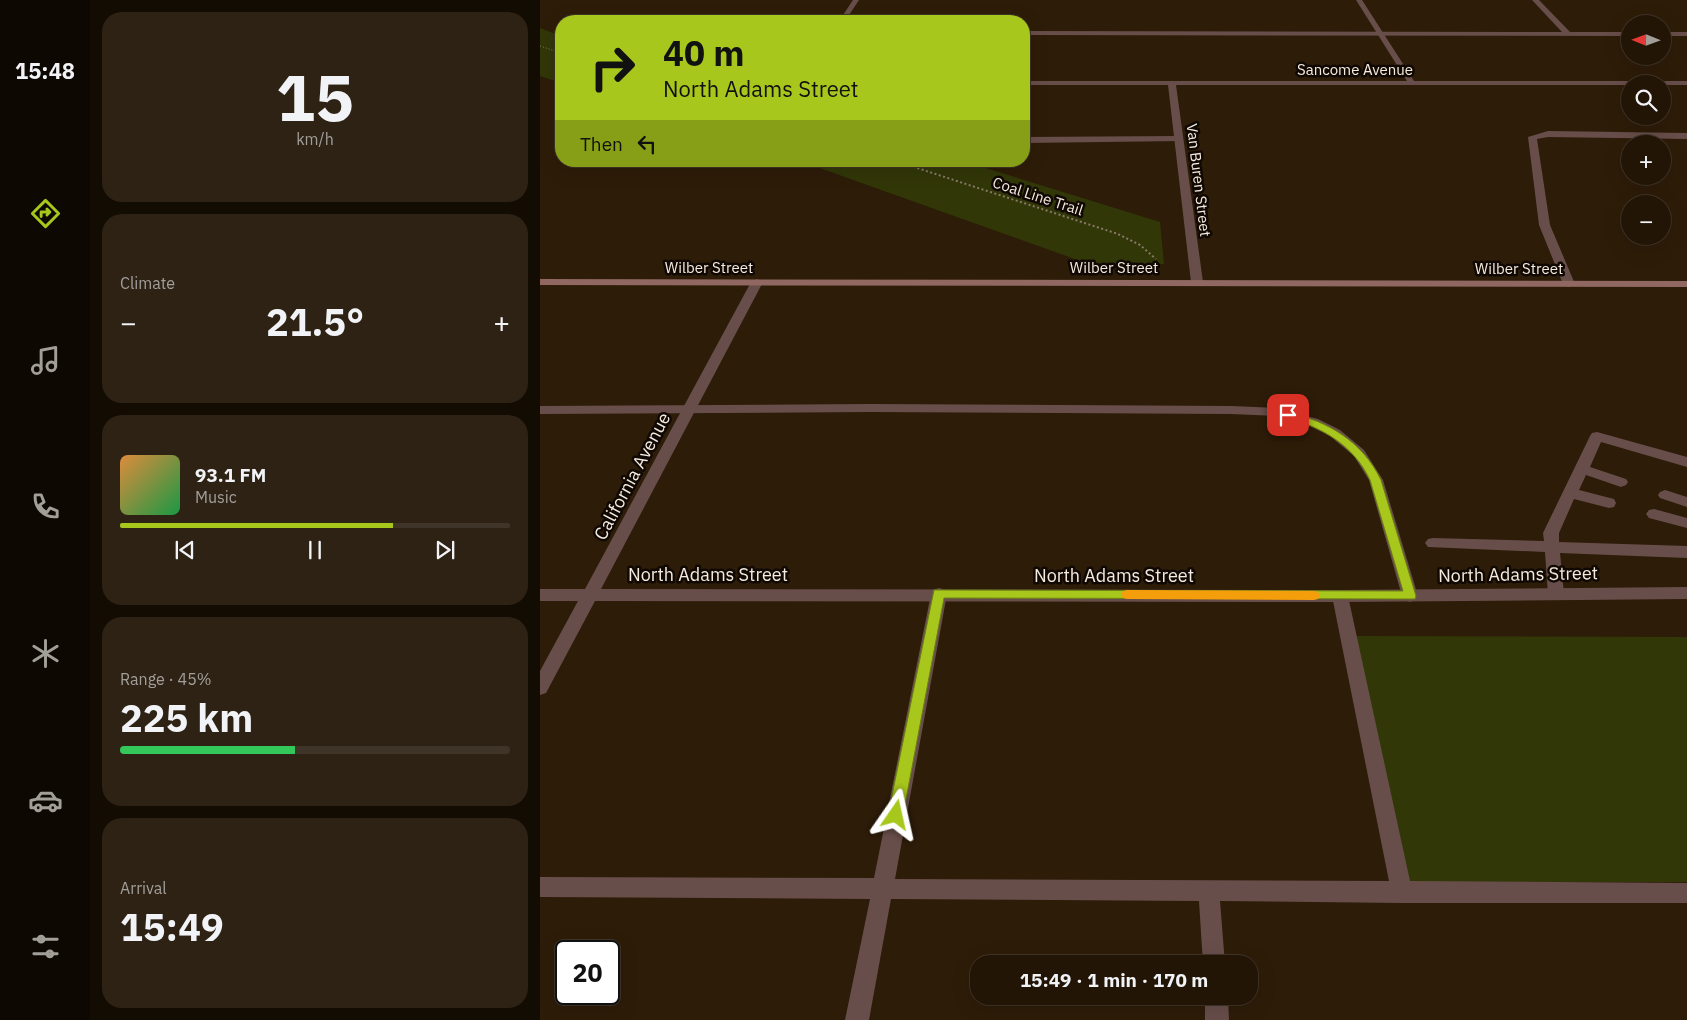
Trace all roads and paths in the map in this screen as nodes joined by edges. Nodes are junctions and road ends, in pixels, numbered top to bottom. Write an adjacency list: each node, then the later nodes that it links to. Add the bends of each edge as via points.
1 (856, 0): 4 (street)
2 (1359, 0): 6 (street)
3 (1535, 0): 7 (street)
4 (846, 15)
5 (1030, 33): 6 (street)
6 (1380, 33): 7 (street); 15 (street)
7 (1567, 33): 8 (street)
8 (1621, 34)
9 (1671, 34): 10 (street)
10 (1687, 34)
11 (540, 46): 12 (path)
12 (555, 51)
13 (1030, 83): 14 (street, Sancome Avenue)
14 (1172, 83): 15 (street, Sancome Avenue); 18 (street, Van Buren Street)
15 (1412, 83): 16 (street, Sancome Avenue)
16 (1687, 83)
17 (1687, 136): 25 (street, via 1548,134 1532,137 1548,238)
18 (1179, 139): 19 (street); 24 (street, Van Buren Street)
19 (1030, 140)
20 (914, 167): 21 (path, Coal Line Trail, via 1118,234 1140,245)
21 (1160, 263)
22 (540, 282): 23 (street, Wilber Street)
23 (757, 282): 24 (street, Wilber Street); 27 (street, California Avenue)
24 (1197, 282): 25 (street, Wilber Street)
25 (1569, 284): 26 (street, Wilber Street)
26 (1687, 284)
27 (689, 409): 28 (street); 45 (street, California Avenue); 47 (street, via 1212,410 1288,415 1314,422 1335,433 1359,453 1370,468)
28 (540, 410)
29 (1687, 462): 30 (street, via 1597,436)
30 (1581, 469): 31 (street); 32 (street)
31 (1621, 482)
32 (1570, 493): 35 (street); 39 (street, via 1551,532)
33 (1665, 495): 34 (street)
34 (1687, 502)
35 (1609, 503)
36 (1654, 514): 37 (street)
37 (1687, 523)
38 (1433, 543): 39 (street)
39 (1552, 548): 40 (street); 44 (street)
40 (1687, 552)
41 (1687, 593): 44 (street, North Adams Street)
42 (540, 594): 45 (street, North Adams Street)
43 (939, 594): 45 (street, North Adams Street); 46 (street, North Adams Street); 50 (street)
44 (1556, 594): 47 (street, North Adams Street)
45 (590, 595): 48 (street, California Avenue)
46 (1340, 596): 47 (street, North Adams Street); 52 (street)
47 (1410, 596)
48 (540, 688)
49 (540, 888): 50 (street)
50 (882, 889): 51 (street); 56 (street)
51 (1209, 891): 52 (street); 54 (street)
52 (1402, 893): 53 (street)
53 (1687, 893)
54 (1213, 955)
55 (1216, 1005): 57 (street)
56 (857, 1020)
57 (1217, 1020)

